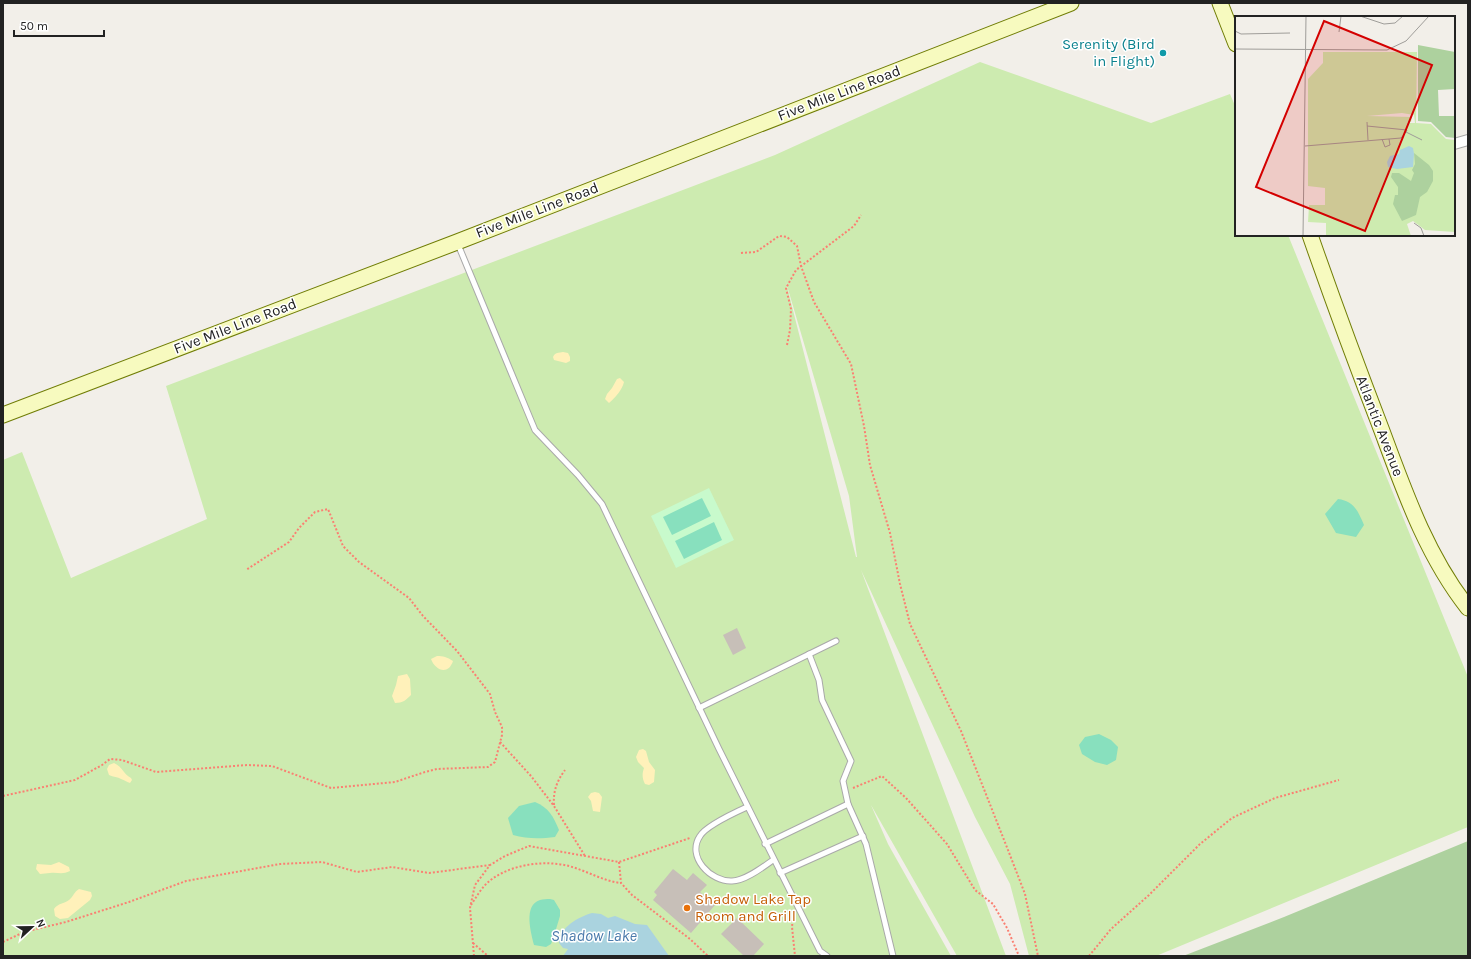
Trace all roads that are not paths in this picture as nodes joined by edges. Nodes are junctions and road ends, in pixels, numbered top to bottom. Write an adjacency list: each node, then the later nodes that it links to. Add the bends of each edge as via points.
1 (1071, 3): 7 (main road, Five Mile Line Road)
2 (1220, 3): 3 (main road)
3 (1235, 41)
4 (1468, 140): 5 (street)
5 (1455, 144)
6 (1310, 236): 9 (main road, Atlantic Avenue, via 1405,493 1443,573)
7 (457, 242): 8 (main road, Five Mile Line Road); 12 (lane, via 535,430 602,504)
8 (3, 415)
9 (1468, 608)
10 (836, 641): 11 (lane)
11 (809, 654): 12 (lane); 13 (lane, via 819,680 822,700 851,760 843,781)
12 (699, 708): 14 (lane)
13 (848, 804): 15 (lane); 16 (lane)
14 (747, 807): 16 (lane); 17 (lane, via 700,834 696,842 696,856 704,869 717,879 733,882)
15 (863, 836): 18 (lane); 20 (lane)
16 (765, 844): 17 (lane)
17 (773, 860): 18 (lane)
18 (780, 874): 19 (lane, via 820,951)
19 (828, 956)
20 (894, 956)

